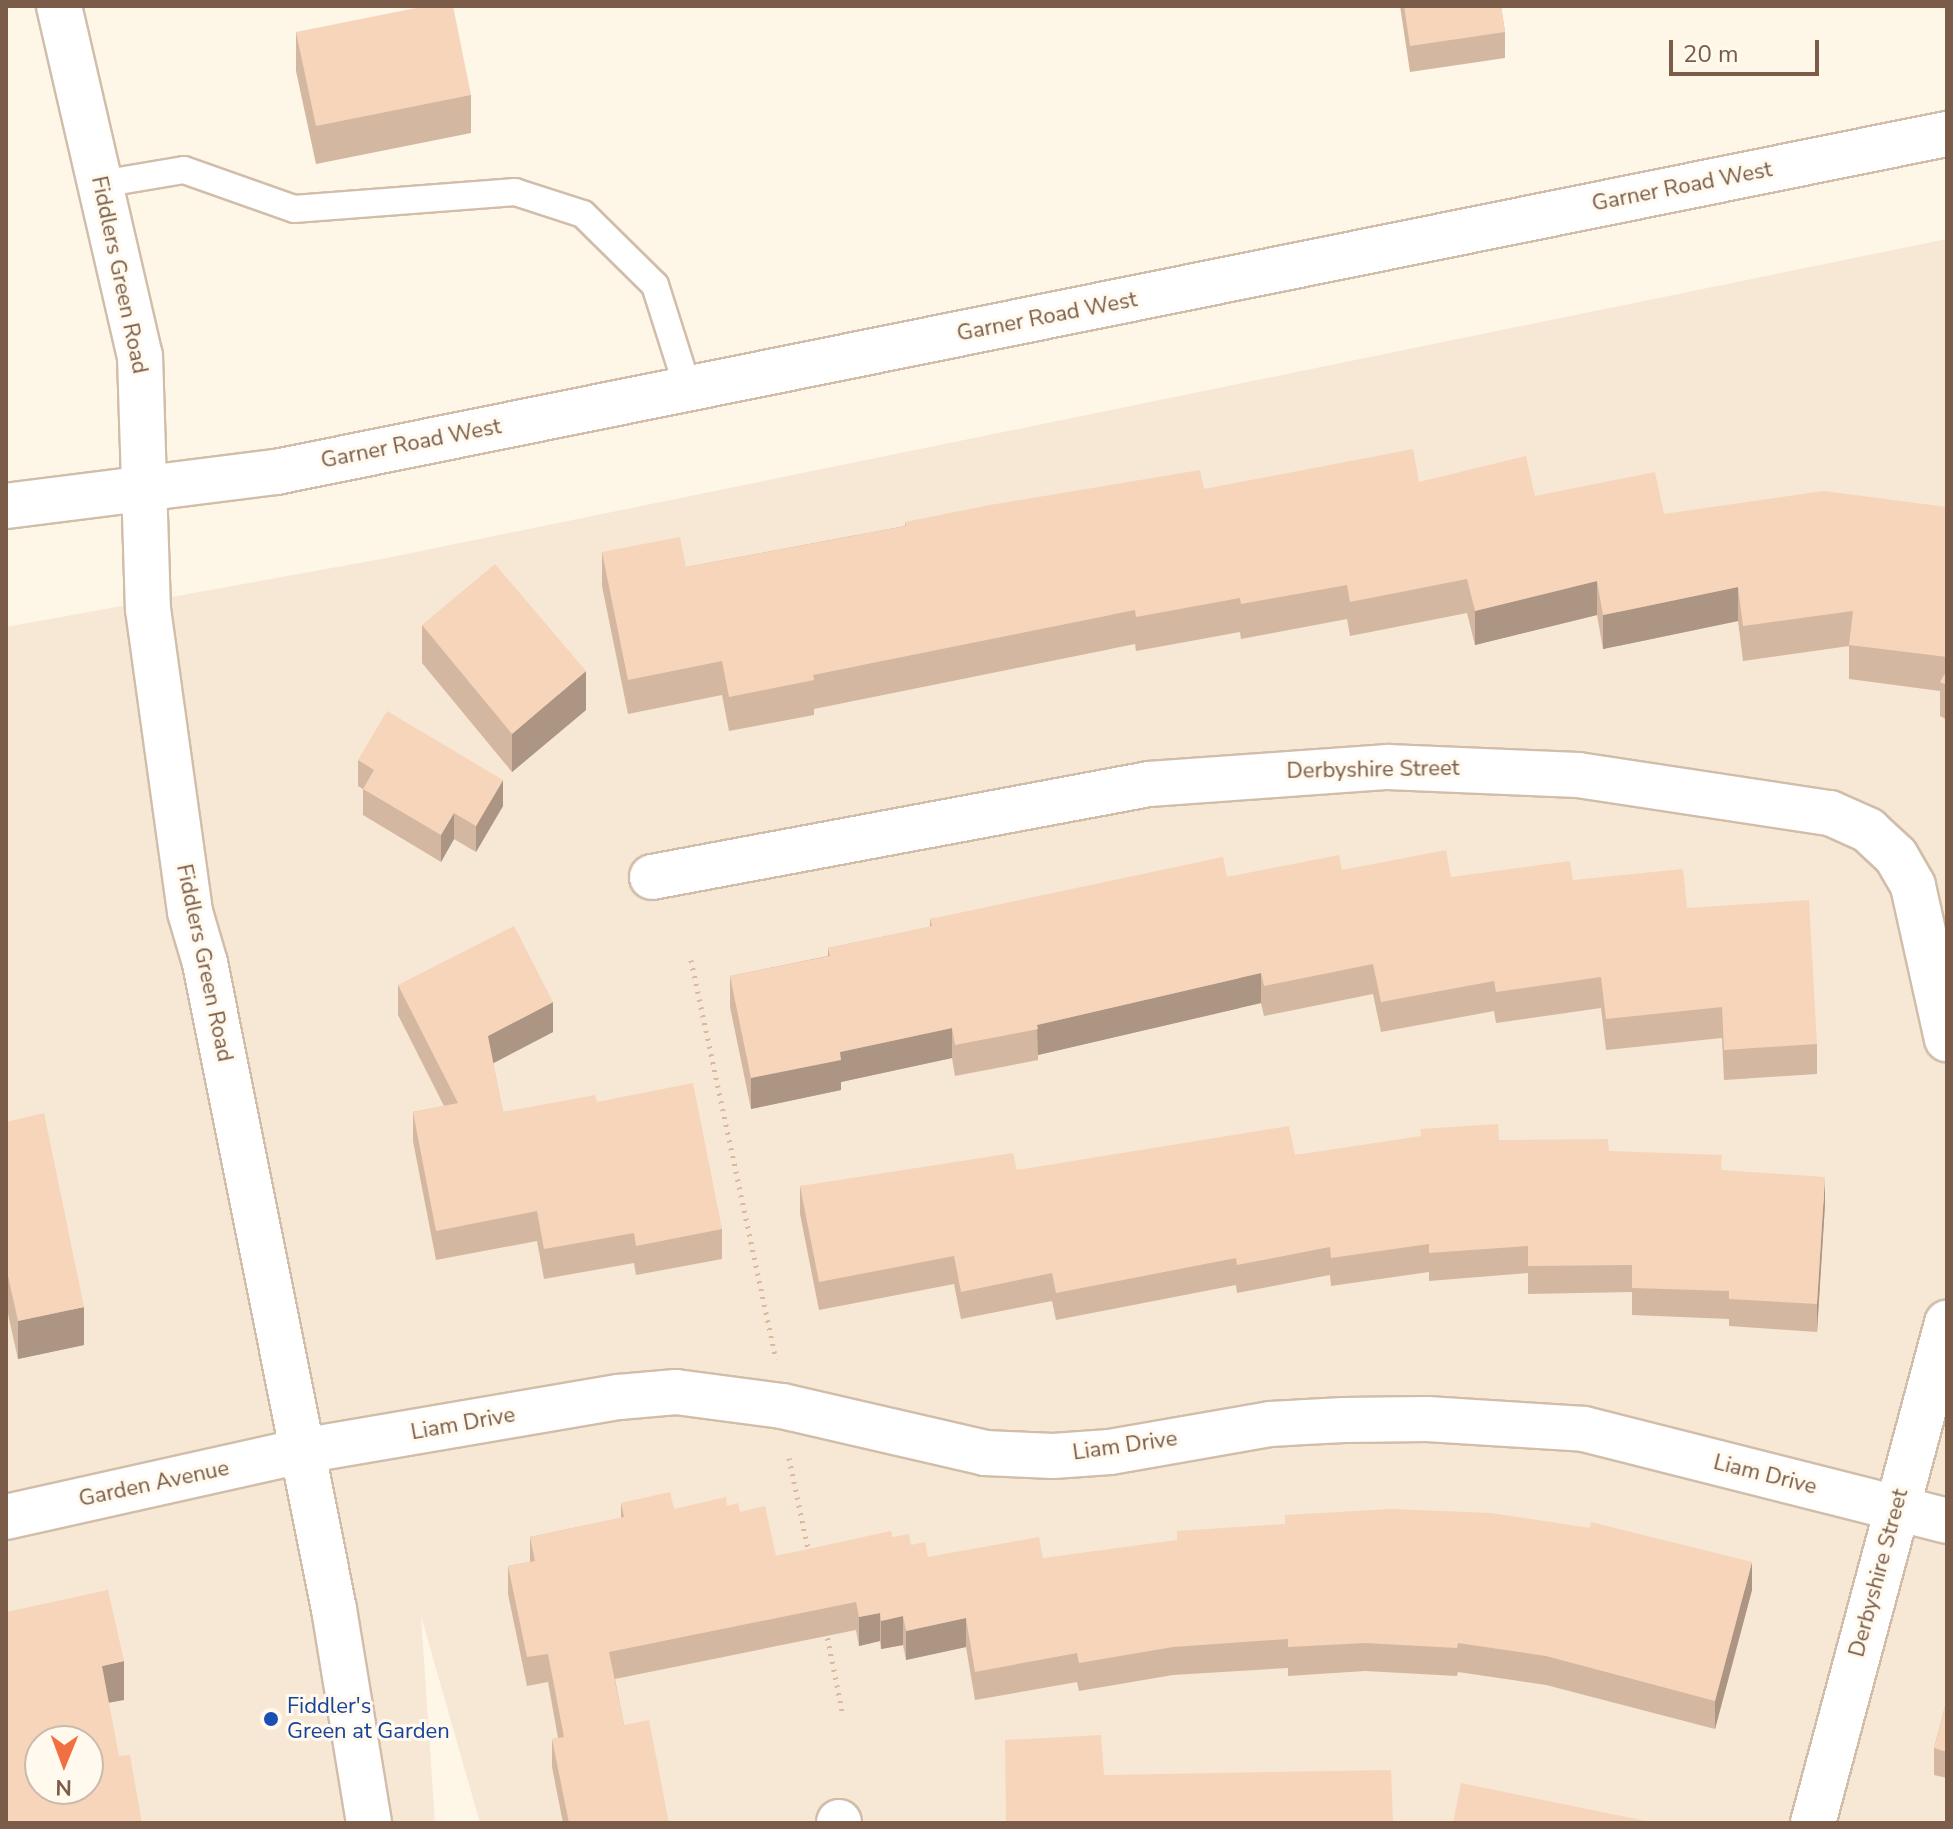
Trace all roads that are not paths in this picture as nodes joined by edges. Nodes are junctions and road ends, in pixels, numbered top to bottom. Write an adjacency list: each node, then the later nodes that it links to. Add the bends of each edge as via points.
1 (59, 6): 3 (street, Fiddlers Green Road)
2 (1947, 134): 4 (street, Garner Road West)
3 (101, 184): 4 (lane, via 184,170 294,209 515,192 583,214 655,285); 5 (street, Fiddlers Green Road, via 140,356)
4 (688, 389): 5 (street, Garner Road West, via 276,472)
5 (144, 488): 6 (street, Garner Road West); 10 (street, Fiddlers Green Road, via 148,609 190,912 205,963)
6 (6, 506)
7 (652, 877): 8 (street, Derbyshire Street, via 1149,784 1388,767 1578,775 1830,813 1868,830 1896,856 1913,886)
8 (1947, 1039)
9 (1947, 1323): 11 (street, Derbyshire Street)
10 (302, 1451): 11 (street, Liam Drive, via 676,1392 782,1406 985,1453 1053,1456 1110,1452 1270,1424 1427,1419 1584,1429); 12 (street, Garden Avenue); 14 (street, Fiddlers Green Road)
11 (1896, 1508): 13 (street, Liam Drive); 15 (street, Derbyshire Street)
12 (6, 1517)
13 (1947, 1521)
14 (369, 1823)
15 (1813, 1823)

